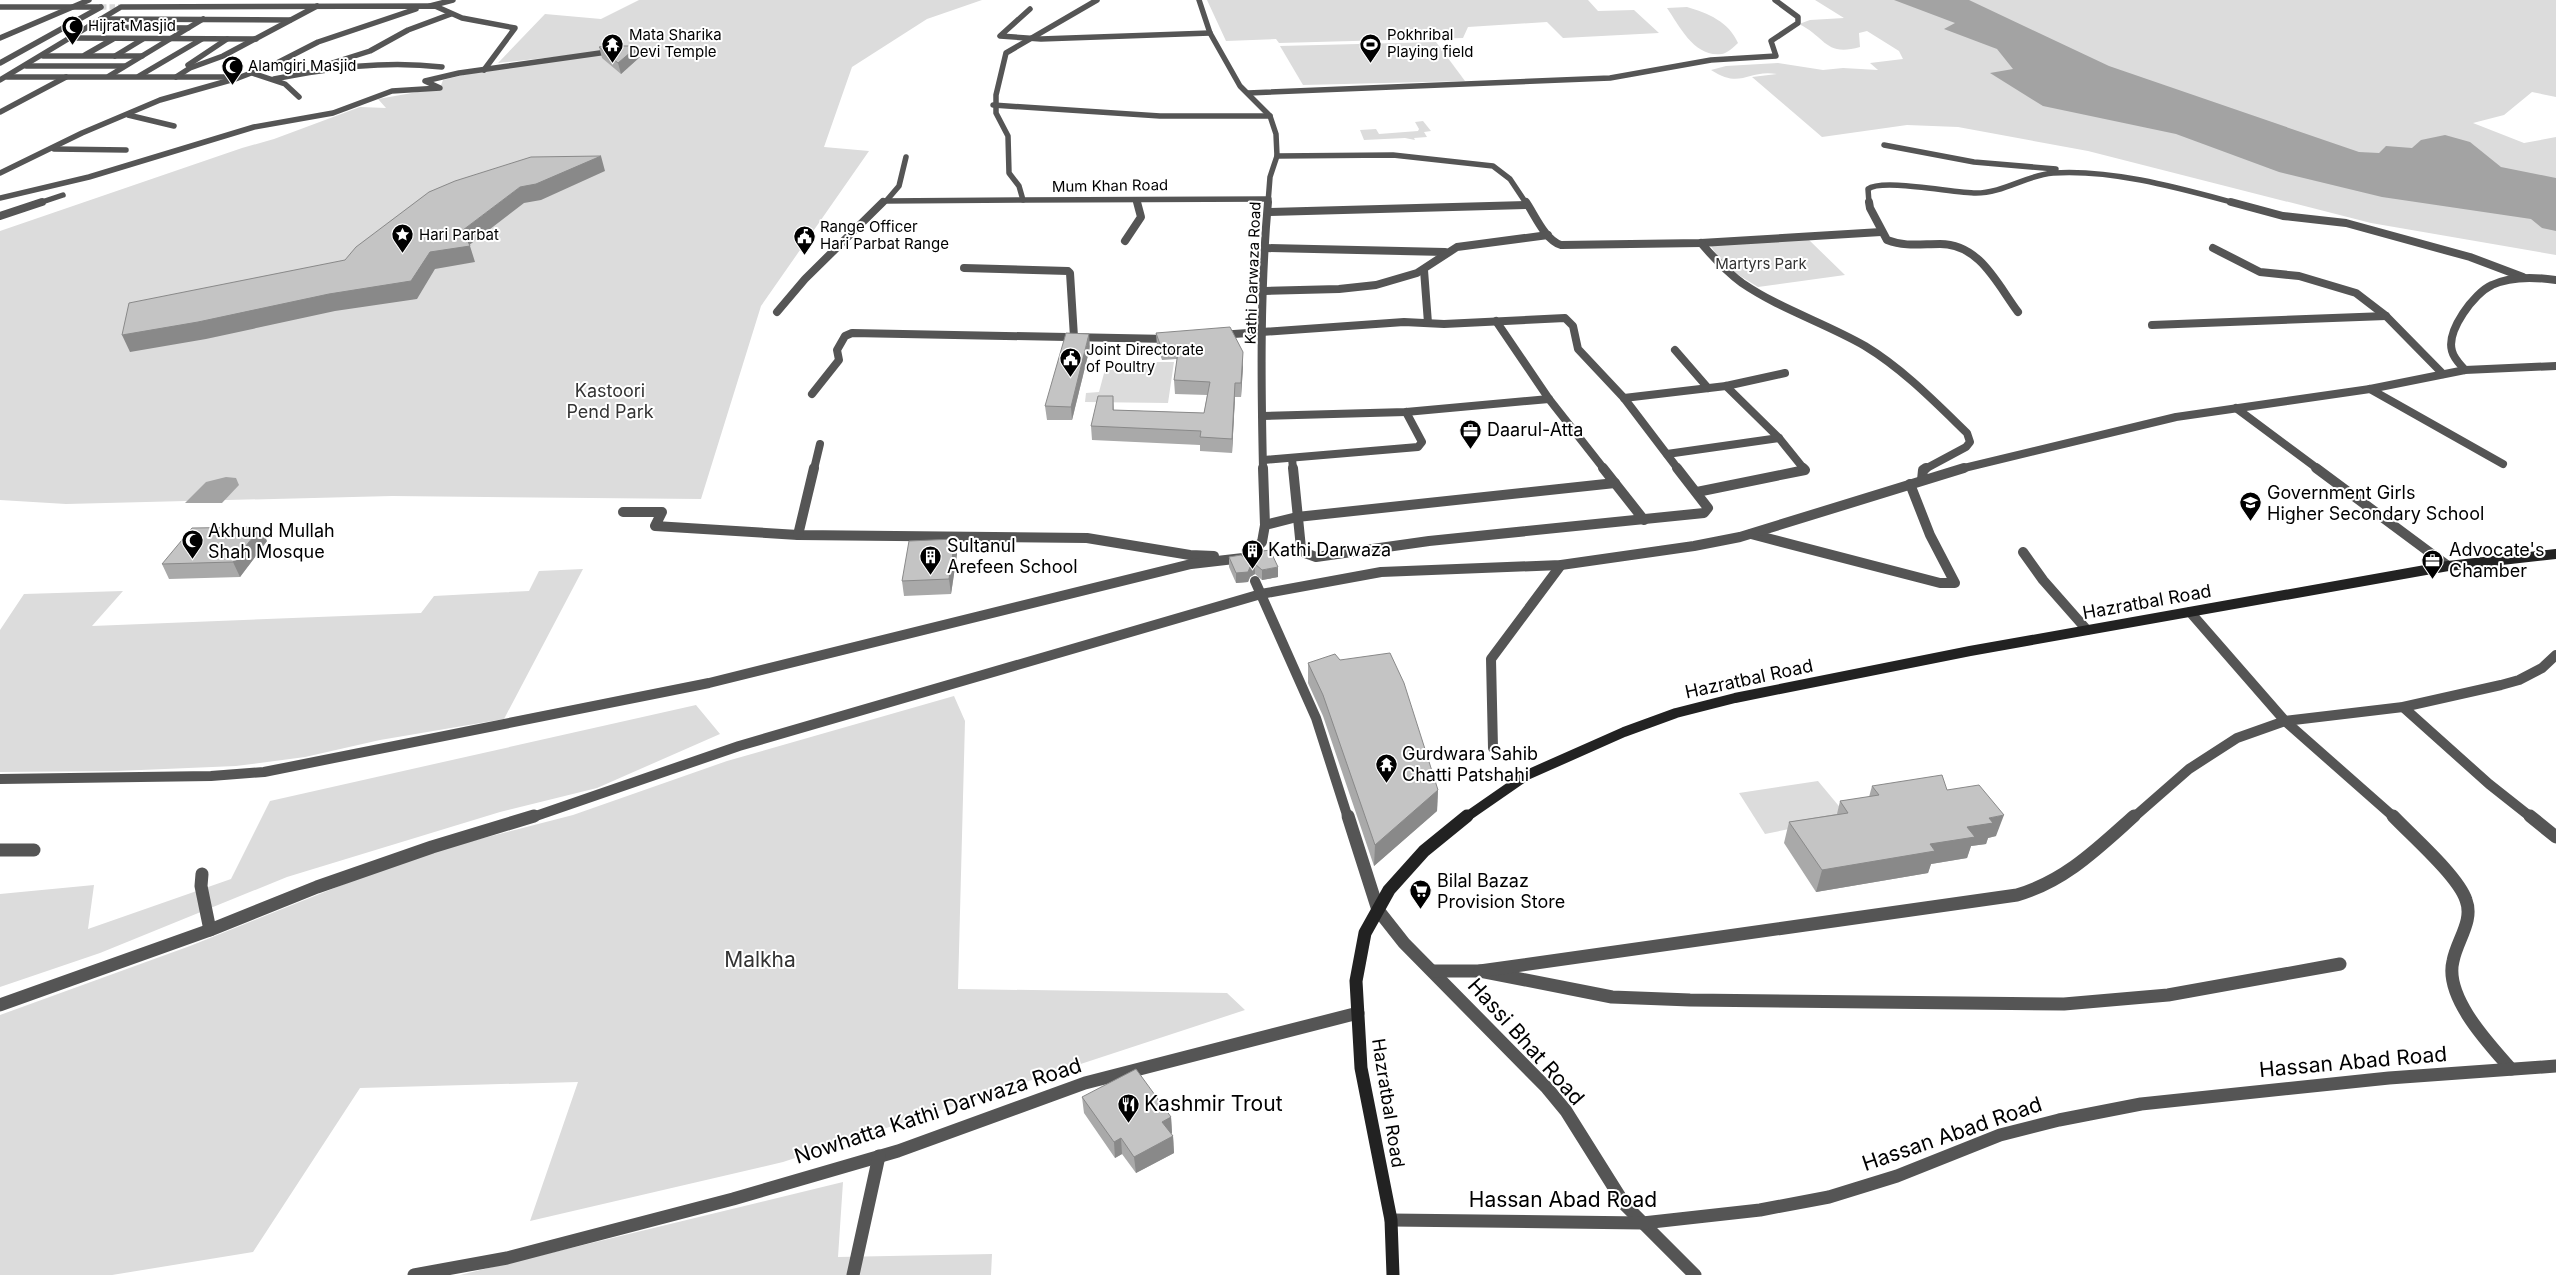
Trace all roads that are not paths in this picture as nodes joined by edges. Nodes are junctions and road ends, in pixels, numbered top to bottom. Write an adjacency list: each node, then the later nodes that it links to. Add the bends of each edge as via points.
1 (52, 0): 15 (street)
2 (89, 0): 16 (street)
3 (234, 0): 4 (street)
4 (268, 0): 11 (street)
5 (326, 0): 10 (street)
6 (453, 0): 13 (street)
7 (1097, 0): 35 (street)
8 (1200, 0): 26 (street, Kathi Darwaza Road)
9 (1775, 0): 56 (street, via 1798,17 1798,23 1771,42 1776,56 1711,60 1610,78)
10 (317, 5): 12 (street); 13 (street); 23 (street)
11 (260, 6): 12 (street); 17 (street)
12 (274, 6): 22 (street)
13 (431, 6): 19 (street); 48 (street, via 358,26)
14 (0, 7): 15 (street)
15 (39, 7): 16 (street)
16 (73, 7): 27 (street); 41 (street, via 100,7)
17 (222, 7): 20 (street, via 121,7); 21 (street)
18 (1030, 9): 35 (street, via 1000,36)
19 (451, 14): 46 (street); 47 (street, via 515,28)
20 (101, 19): 21 (street); 24 (street)
21 (203, 19): 22 (street); 25 (street)
22 (249, 20): 23 (street)
23 (290, 20): 34 (street)
24 (87, 27): 25 (street); 28 (street)
25 (189, 28): 31 (street)
26 (1210, 33): 35 (street); 56 (street, Kathi Darwaza Road, via 1240,86)
27 (0, 38)
28 (69, 38): 29 (street); 37 (street)
29 (114, 38): 30 (street); 38 (street)
30 (144, 38): 31 (street); 39 (street)
31 (171, 38): 32 (street); 40 (street)
32 (202, 39): 33 (street); 51 (street)
33 (227, 39): 34 (street); 45 (street, via 188,65)
34 (256, 39): 45 (street)
35 (1030, 39): 58 (street, via 1006,53)
36 (607, 52): 47 (street)
37 (43, 56): 38 (street); 42 (street)
38 (84, 56): 39 (street)
39 (115, 56): 40 (street)
40 (142, 56): 43 (street)
41 (0, 63)
42 (25, 66): 43 (street); 53 (street)
43 (125, 66): 50 (street)
44 (442, 67): 46 (street, via 395,61)
45 (190, 68): 52 (street)
46 (317, 70): 55 (street)
47 (484, 70): 71 (street, via 425,81 440,88 392,90 333,113 254,127 89,177)
48 (252, 73): 54 (street); 55 (street)
49 (67, 77): 50 (street); 53 (street); 59 (street)
50 (108, 77): 51 (street)
51 (138, 77): 52 (street)
52 (175, 77): 54 (street)
53 (3, 78)
54 (238, 78): 60 (street, via 178,94)
55 (274, 79): 57 (street)
56 (1248, 93): 61 (street, Kathi Darwaza Road)
57 (299, 96)
58 (993, 105): 61 (street, via 1160,116); 74 (street, via 996,120 1006,133 1009,173)
59 (0, 112)
60 (128, 115): 62 (street); 64 (street, via 82,133)
61 (1270, 116): 66 (street, Kathi Darwaza Road, via 1276,134)
62 (174, 126)
63 (1884, 145): 68 (street, via 1974,162)
64 (53, 149): 65 (street); 69 (street)
65 (126, 150)
66 (1276, 156): 72 (street, Kathi Darwaza Road, via 1270,177); 76 (street, via 1393,155 1493,166 1504,173)
67 (906, 157): 73 (street, via 899,186)
68 (2086, 172): 79 (street, via 2051,174 1978,192 1945,192 1889,184 1872,186 1867,196); 88 (street, via 2198,193 2288,217 2346,223 2479,260)
69 (0, 173)
70 (63, 195): 78 (street)
71 (0, 198)
72 (1269, 199): 75 (street, Mum Khan Road); 77 (street, Kathi Darwaza Road)
73 (888, 200): 74 (street, Mum Khan Road); 91 (street, via 880,203 805,279)
74 (1023, 200): 75 (street, Mum Khan Road)
75 (1137, 200): 81 (street, via 1141,217)
76 (1526, 205): 77 (street); 80 (street)
77 (1268, 212): 83 (street, Kathi Darwaza Road)
78 (0, 216)
79 (1881, 232): 82 (street); 92 (street, via 1887,240 1900,245 1966,248)
80 (1548, 235): 82 (street, via 1555,243 1566,246); 85 (street, via 1466,245)
81 (1124, 241)
82 (1701, 243): 121 (street, via 1742,283 1879,356 1916,385 1967,433 1970,442 1965,450 1932,462 1923,470)
83 (1266, 248): 85 (street); 90 (street, Kathi Darwaza Road)
84 (2213, 248): 93 (street, via 2260,272 2299,276 2352,291)
85 (1445, 252): 87 (street)
86 (964, 268): 99 (street, via 1068,271)
87 (1424, 270): 90 (street, via 1412,276 1367,284); 95 (street)
88 (2523, 277): 89 (street); 103 (street, via 2482,291 2467,308 2451,347 2455,359)
89 (2556, 280)
90 (1265, 291): 97 (street, Kathi Darwaza Road)
91 (778, 312)
92 (2018, 312)
93 (2386, 316): 96 (street); 105 (street)
94 (1496, 321): 95 (street); 110 (street, via 1564,318 1573,326 1578,349); 111 (street)
95 (1428, 322): 97 (street)
96 (2152, 325)
97 (1263, 331): 98 (street); 114 (street, Kathi Darwaza Road)
98 (1215, 335)
99 (1074, 337): 100 (street); 109 (street, via 852,333 845,336 837,350 839,360)
100 (1177, 338)
101 (1676, 350): 107 (street)
102 (2556, 366): 103 (street)
103 (2465, 370): 105 (street)
104 (1785, 373): 106 (street)
105 (2442, 374): 108 (street)
106 (1726, 386): 107 (street); 115 (street)
107 (1708, 388): 110 (street)
108 (2370, 389): 112 (street); 120 (street)
109 (812, 394)
110 (1624, 398): 117 (street)
111 (1549, 399): 113 (street); 122 (street)
112 (2236, 408): 121 (street, via 2106,432); 135 (street)
113 (1406, 412): 114 (street); 118 (street, via 1422,442 1418,447)
114 (1262, 416): 119 (street, Kathi Darwaza Road)
115 (1779, 438): 117 (street); 124 (street, via 1806,470)
116 (820, 444): 129 (street)
117 (1667, 454): 124 (street)
118 (1292, 458): 119 (street); 126 (street)
119 (1264, 460): 128 (street, Kathi Darwaza Road)
120 (2503, 464)
121 (1922, 480): 123 (street)
122 (1615, 483): 126 (street); 127 (street)
123 (1910, 484): 130 (street); 130 (street, via 1930,535 1958,587)
124 (1697, 492): 127 (street, via 1707,505 1704,513)
125 (623, 512): 129 (street, via 662,512 655,526)
126 (1297, 517): 127 (street, via 1301,548 1305,554 1327,557 1429,541); 128 (street)
127 (1644, 520)
128 (1265, 525): 133 (street, Kathi Darwaza Road, via 1262,542)
129 (798, 534): 133 (street, via 1087,538 1190,555)
130 (1750, 534): 134 (street, via 1694,546)
131 (2023, 552): 139 (street, via 2043,580)
132 (2556, 554): 135 (main road, Hazratbal Road)
133 (1248, 559): 144 (street, via 1191,564 709,683 264,772 211,776)
134 (1561, 564): 137 (street, via 1381,572); 143 (street, via 1491,659)
135 (2448, 566): 138 (main road, Hazratbal Road)
136 (1255, 581): 137 (street)
137 (1261, 594): 149 (street, via 1316,718); 150 (street, via 739,746 559,809 432,847 317,887)
138 (2190, 612): 139 (main road, Hazratbal Road); 142 (street)
139 (2088, 630): 149 (main road, Hazratbal Road, via 1735,698 1624,732 1527,775 1486,802 1424,851 1389,890)
140 (2556, 655): 141 (street, via 2542,668 2519,680)
141 (2403, 707): 142 (street); 145 (street, via 2489,784)
142 (2285, 721): 153 (street, via 2224,745 2189,770 2091,854 2041,888 2016,895); 157 (street, via 2390,813 2452,878 2466,898 2470,914 2452,963 2456,994 2476,1029)
143 (1492, 748)
144 (0, 779)
145 (2556, 837)
146 (0, 850): 147 (street)
147 (34, 850)
148 (202, 874): 150 (street, via 201,886)
149 (1378, 910): 152 (street, Hassi Bhat Road, via 1404,943); 155 (main road, Hazratbal Road, via 1365,933 1356,982)
150 (210, 930): 154 (street)
151 (2340, 964): 153 (street, via 2108,1004 1612,997)
152 (1434, 971): 153 (street); 160 (street, Hassi Bhat Road, via 1558,1100 1625,1205)
153 (1480, 971)
154 (0, 1005)
155 (1358, 1013): 158 (street, Nowhatta Kathi Darwaza Road, via 1085,1083); 159 (main road, Hazratbal Road, via 1361,1068)
156 (2556, 1066): 157 (street, Hassan Abad Road)
157 (2511, 1069): 160 (street, Hassan Abad Road, via 2389,1078 2141,1104 2000,1135 1897,1176 1829,1197 1760,1210)
158 (879, 1156): 161 (street, Nowhatta Kathi Darwaza Road, via 733,1199 516,1256); 162 (street)
159 (1391, 1220): 160 (street, Hassan Abad Road); 163 (main road, Hazratbal Road)
160 (1643, 1224): 164 (street, Hassi Bhat Road)
161 (414, 1275)
162 (853, 1275)
163 (1393, 1275)
164 (1694, 1275)

